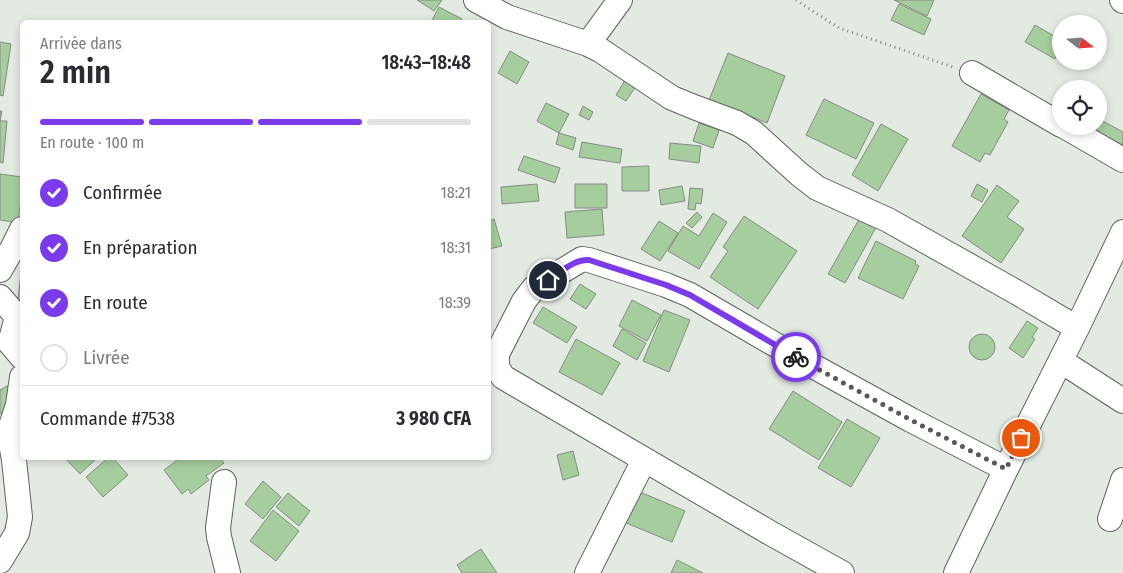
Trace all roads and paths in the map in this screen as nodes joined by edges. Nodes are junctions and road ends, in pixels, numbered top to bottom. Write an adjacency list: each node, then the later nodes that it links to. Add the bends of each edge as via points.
1 (476, 0): 4 (street, via 506,18)
2 (620, 0): 4 (street)
3 (796, 0): 5 (path, via 840,28)
4 (588, 44): 13 (street, via 672,98 737,123 754,133 817,188 888,220)
5 (972, 73): 6 (street)
6 (1052, 119)
7 (1080, 135): 8 (street)
8 (1123, 160)
9 (1123, 232): 13 (street)
10 (20, 233): 11 (street)
11 (0, 270)
12 (0, 297): 14 (street, via 17,318 10,343)
13 (1077, 328): 15 (street)
14 (20, 355)
15 (1061, 361): 17 (street); 19 (street)
16 (20, 391): 23 (street, via 9,432 20,517 17,533)
17 (1123, 401)
18 (644, 460): 19 (street, via 502,377 497,367 497,354 534,288 582,259 690,295 911,420); 25 (street); 26 (street)
19 (1006, 469): 27 (street)
20 (1123, 480): 22 (street)
21 (224, 482): 24 (street, via 218,528)
22 (1110, 519)
23 (0, 561)
24 (228, 573)
25 (587, 573)
26 (842, 573)
27 (956, 573)

